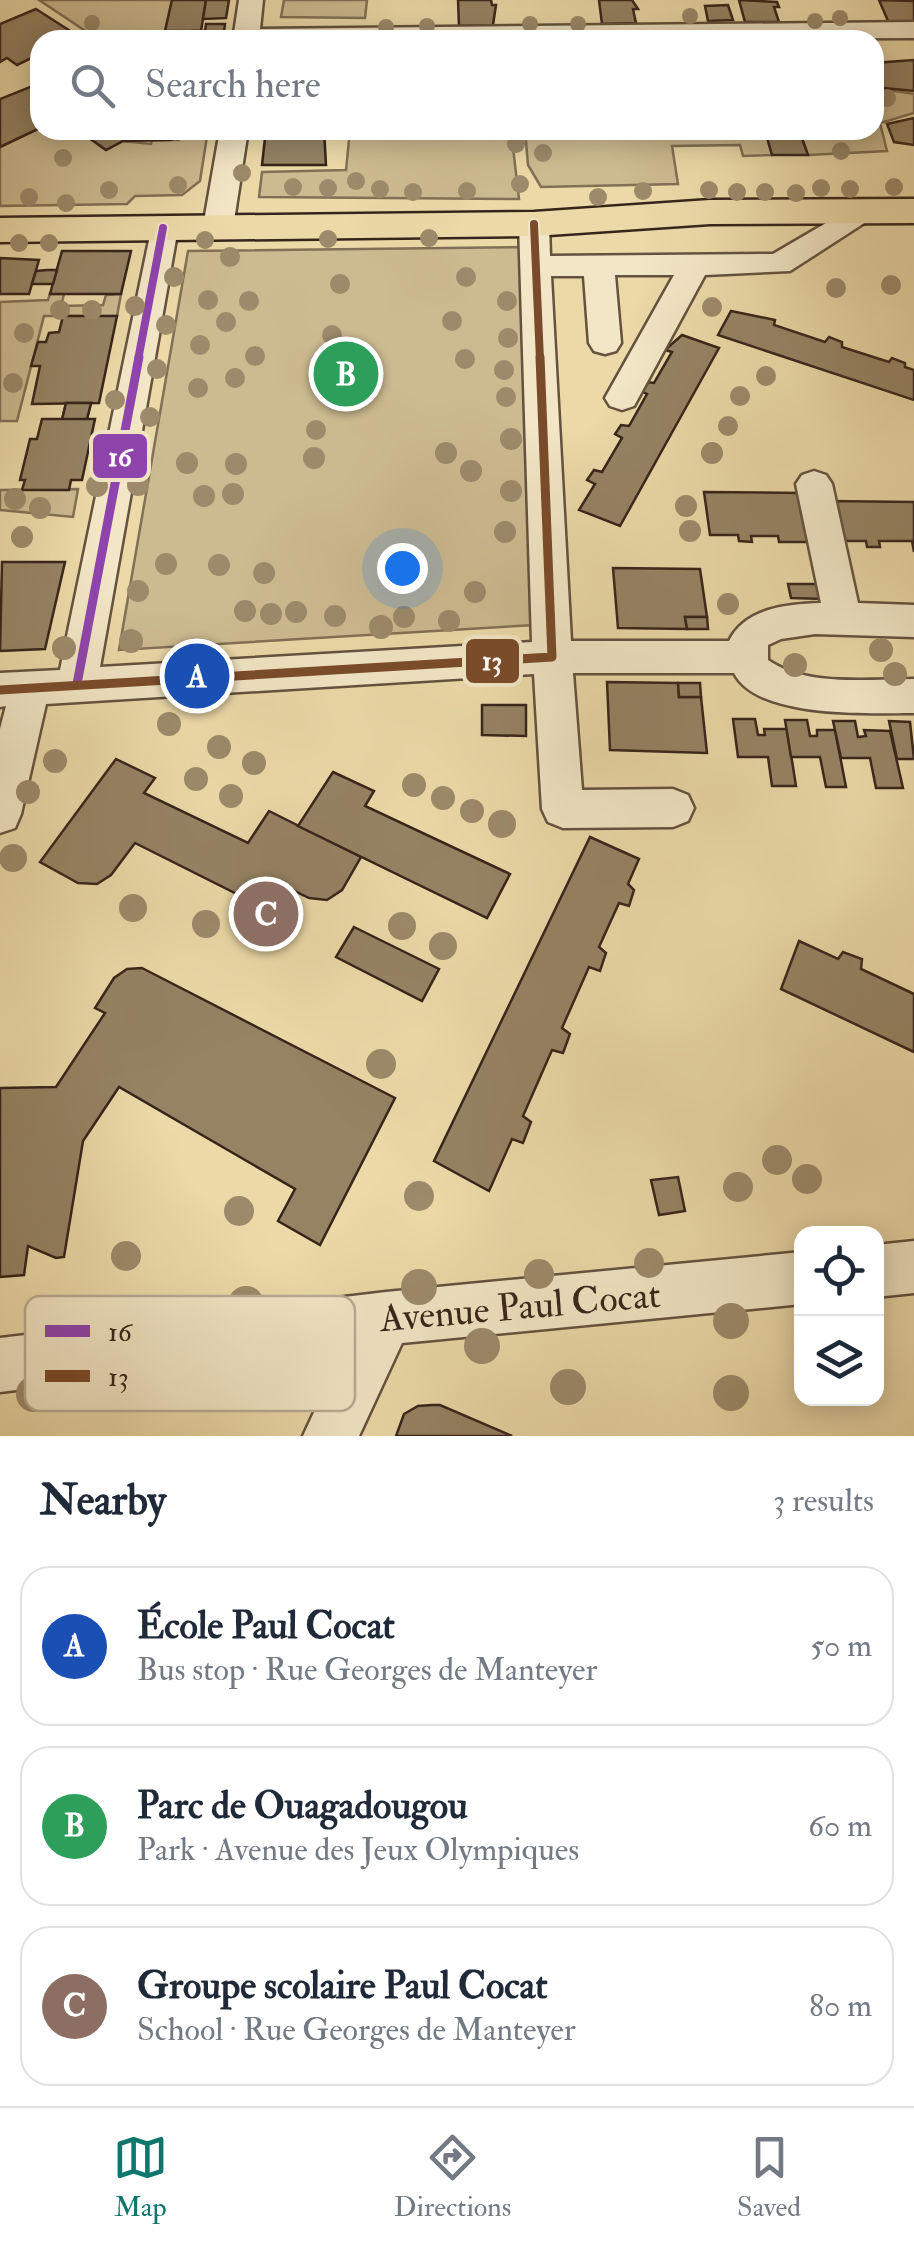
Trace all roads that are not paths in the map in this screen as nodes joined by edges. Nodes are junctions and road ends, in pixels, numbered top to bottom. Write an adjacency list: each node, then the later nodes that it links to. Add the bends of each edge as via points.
1 (251, 0): 2 (street)
2 (247, 30)
3 (884, 30): 4 (street)
4 (914, 30)
5 (232, 140): 9 (street)
6 (862, 211): 7 (main road); 8 (main road, via 710,212); 12 (street, via 779,264)
7 (914, 211)
8 (534, 224): 9 (main road); 13 (street)
9 (218, 227): 10 (main road)
10 (163, 228): 11 (main road); 22 (street)
11 (0, 230)
12 (695, 264): 14 (street); 16 (street)
13 (537, 266): 14 (street); 20 (street)
14 (599, 266): 15 (street)
15 (605, 342)
16 (622, 398)
17 (814, 484): 18 (street)
18 (843, 620): 19 (street); 21 (street, via 767,627 748,641)
19 (914, 621)
20 (552, 657): 21 (street); 22 (street); 25 (street, via 562,809)
21 (745, 658): 24 (street, via 753,672 806,694)
22 (78, 684): 23 (street)
23 (15, 689): 26 (street)
24 (914, 696)
25 (673, 808)
26 (0, 814)
27 (914, 1267): 28 (street)
28 (884, 1269)
29 (794, 1279): 30 (street, Avenue Paul Cocat)
30 (386, 1318): 31 (street, Avenue Paul Cocat); 34 (street)
31 (355, 1322)
32 (25, 1362): 33 (street, Avenue Paul Cocat)
33 (0, 1365)
34 (355, 1385)
35 (343, 1411): 36 (street)
36 (331, 1436)

